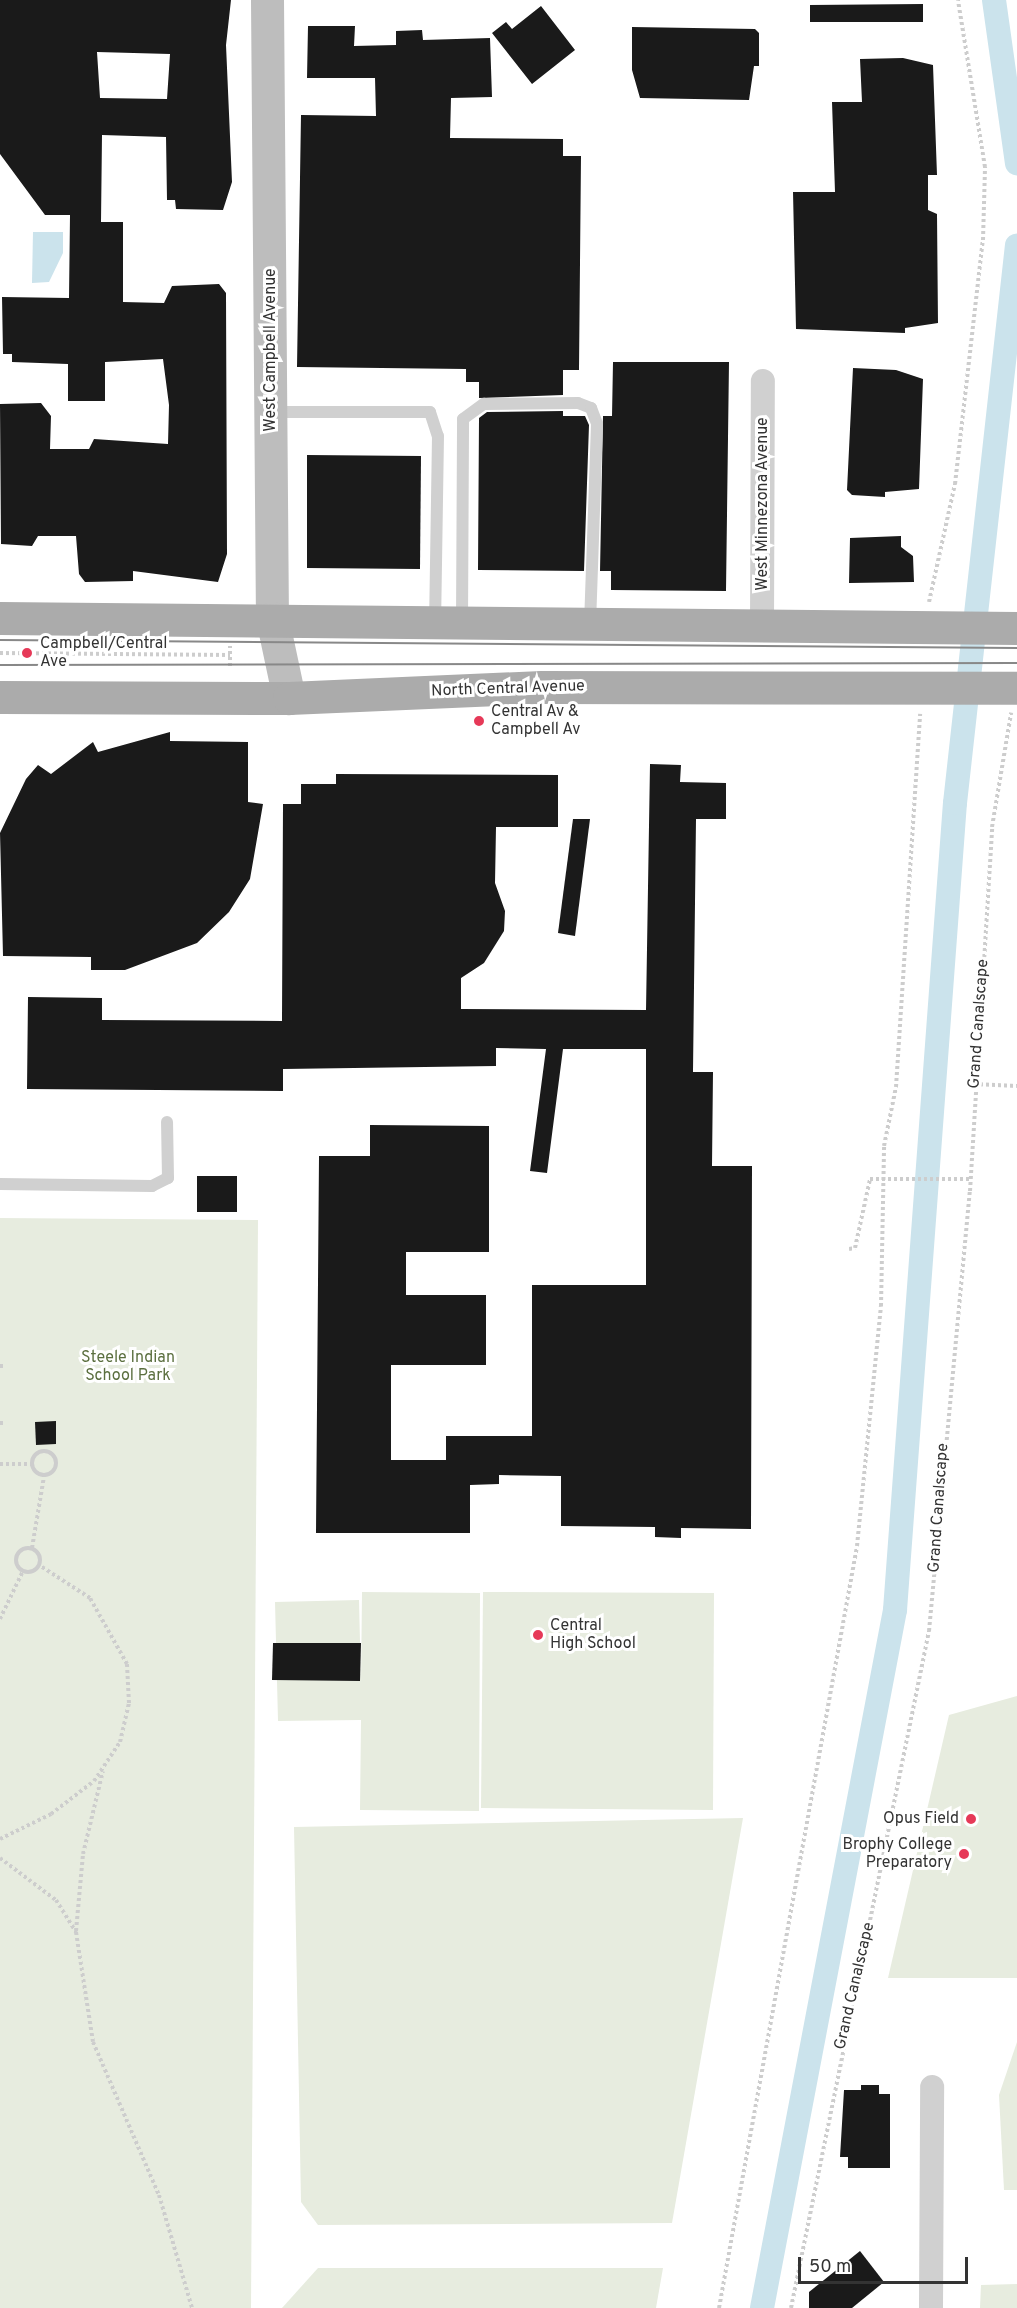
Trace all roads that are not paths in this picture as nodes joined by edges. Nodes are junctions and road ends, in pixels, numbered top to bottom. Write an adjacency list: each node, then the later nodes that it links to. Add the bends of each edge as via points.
1 (267, 0): 3 (street, West Campbell Avenue)
2 (763, 381): 8 (street, West Minnezona Avenue)
3 (270, 412): 5 (street, West Campbell Avenue); 6 (lane, via 430,412 438,435)
4 (0, 618): 5 (main road)
5 (272, 618): 6 (main road); 12 (street, West Campbell Avenue)
6 (449, 620): 7 (main road); 7 (lane, via 463,419 484,404 578,403 591,408 597,424)
7 (590, 625): 8 (main road)
8 (762, 627): 9 (main road, via 932,619)
9 (1007, 628)
10 (1011, 692): 12 (main road, North Central Avenue, via 542,687)
11 (0, 697): 12 (main road, North Central Avenue)
12 (289, 698)
13 (167, 1122): 14 (lane, via 168,1178 152,1186)
14 (0, 1184)
15 (932, 2087): 16 (street)
16 (931, 2308)

